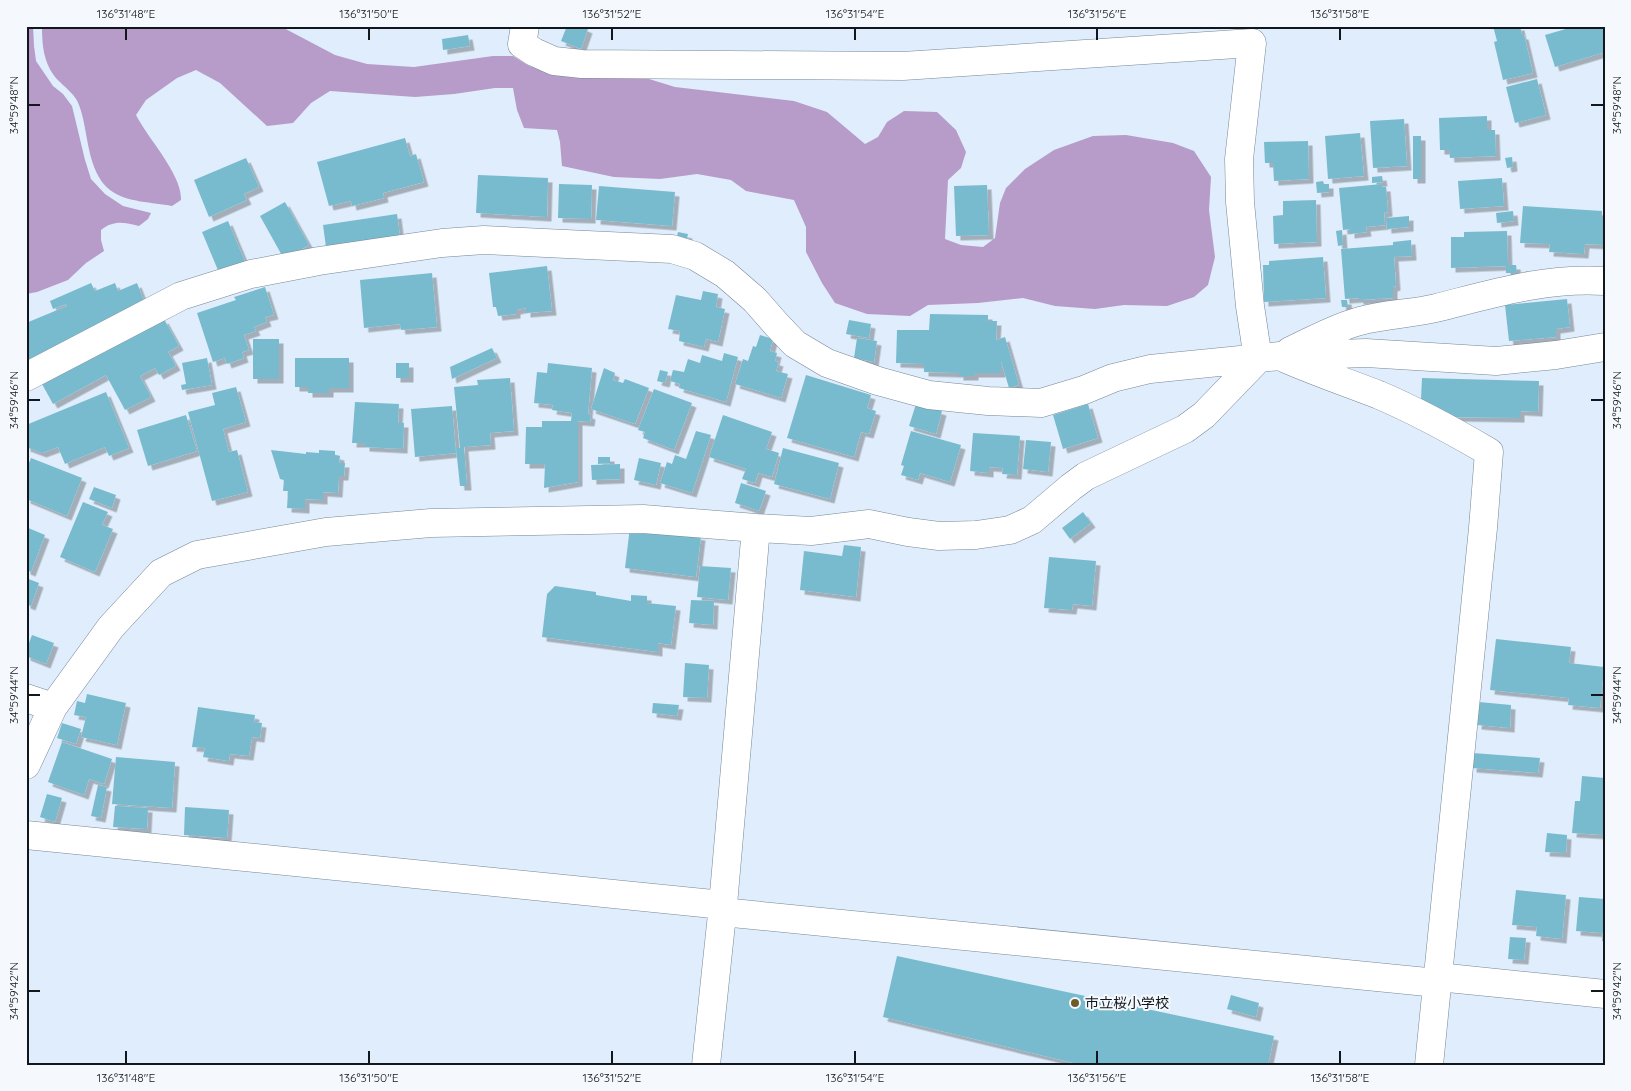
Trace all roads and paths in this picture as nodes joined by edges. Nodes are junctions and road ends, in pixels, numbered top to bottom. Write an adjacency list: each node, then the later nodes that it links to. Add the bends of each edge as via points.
1 (525, 26): 4 (street, via 522,44 534,52 554,62 582,64 903,66 1252,43 1239,159 1240,202 1245,261)
2 (1605, 281): 4 (street, via 1579,279 1520,287 1430,309 1384,315 1358,321)
3 (1605, 348): 4 (street, via 1496,360 1366,352)
4 (1269, 358): 5 (street, via 1150,369 1041,403 929,394 827,363 795,344 755,300 725,274 695,256 672,250 484,240 319,261 243,277 181,296); 6 (street, via 1185,428 1086,476 1032,520 1010,530 939,536 869,524 811,531); 12 (street, via 1380,396 1449,428 1488,452)
5 (26, 377)
6 (756, 528): 8 (street, via 643,519 431,522 326,532 197,556 161,573 111,627); 11 (street)
7 (26, 698): 8 (street)
8 (53, 707): 9 (street)
9 (26, 765)
10 (26, 836): 11 (street)
11 (723, 908): 12 (street); 14 (street)
12 (1438, 980): 13 (street); 15 (street)
13 (1605, 994)
14 (706, 1065)
15 (1429, 1065)

